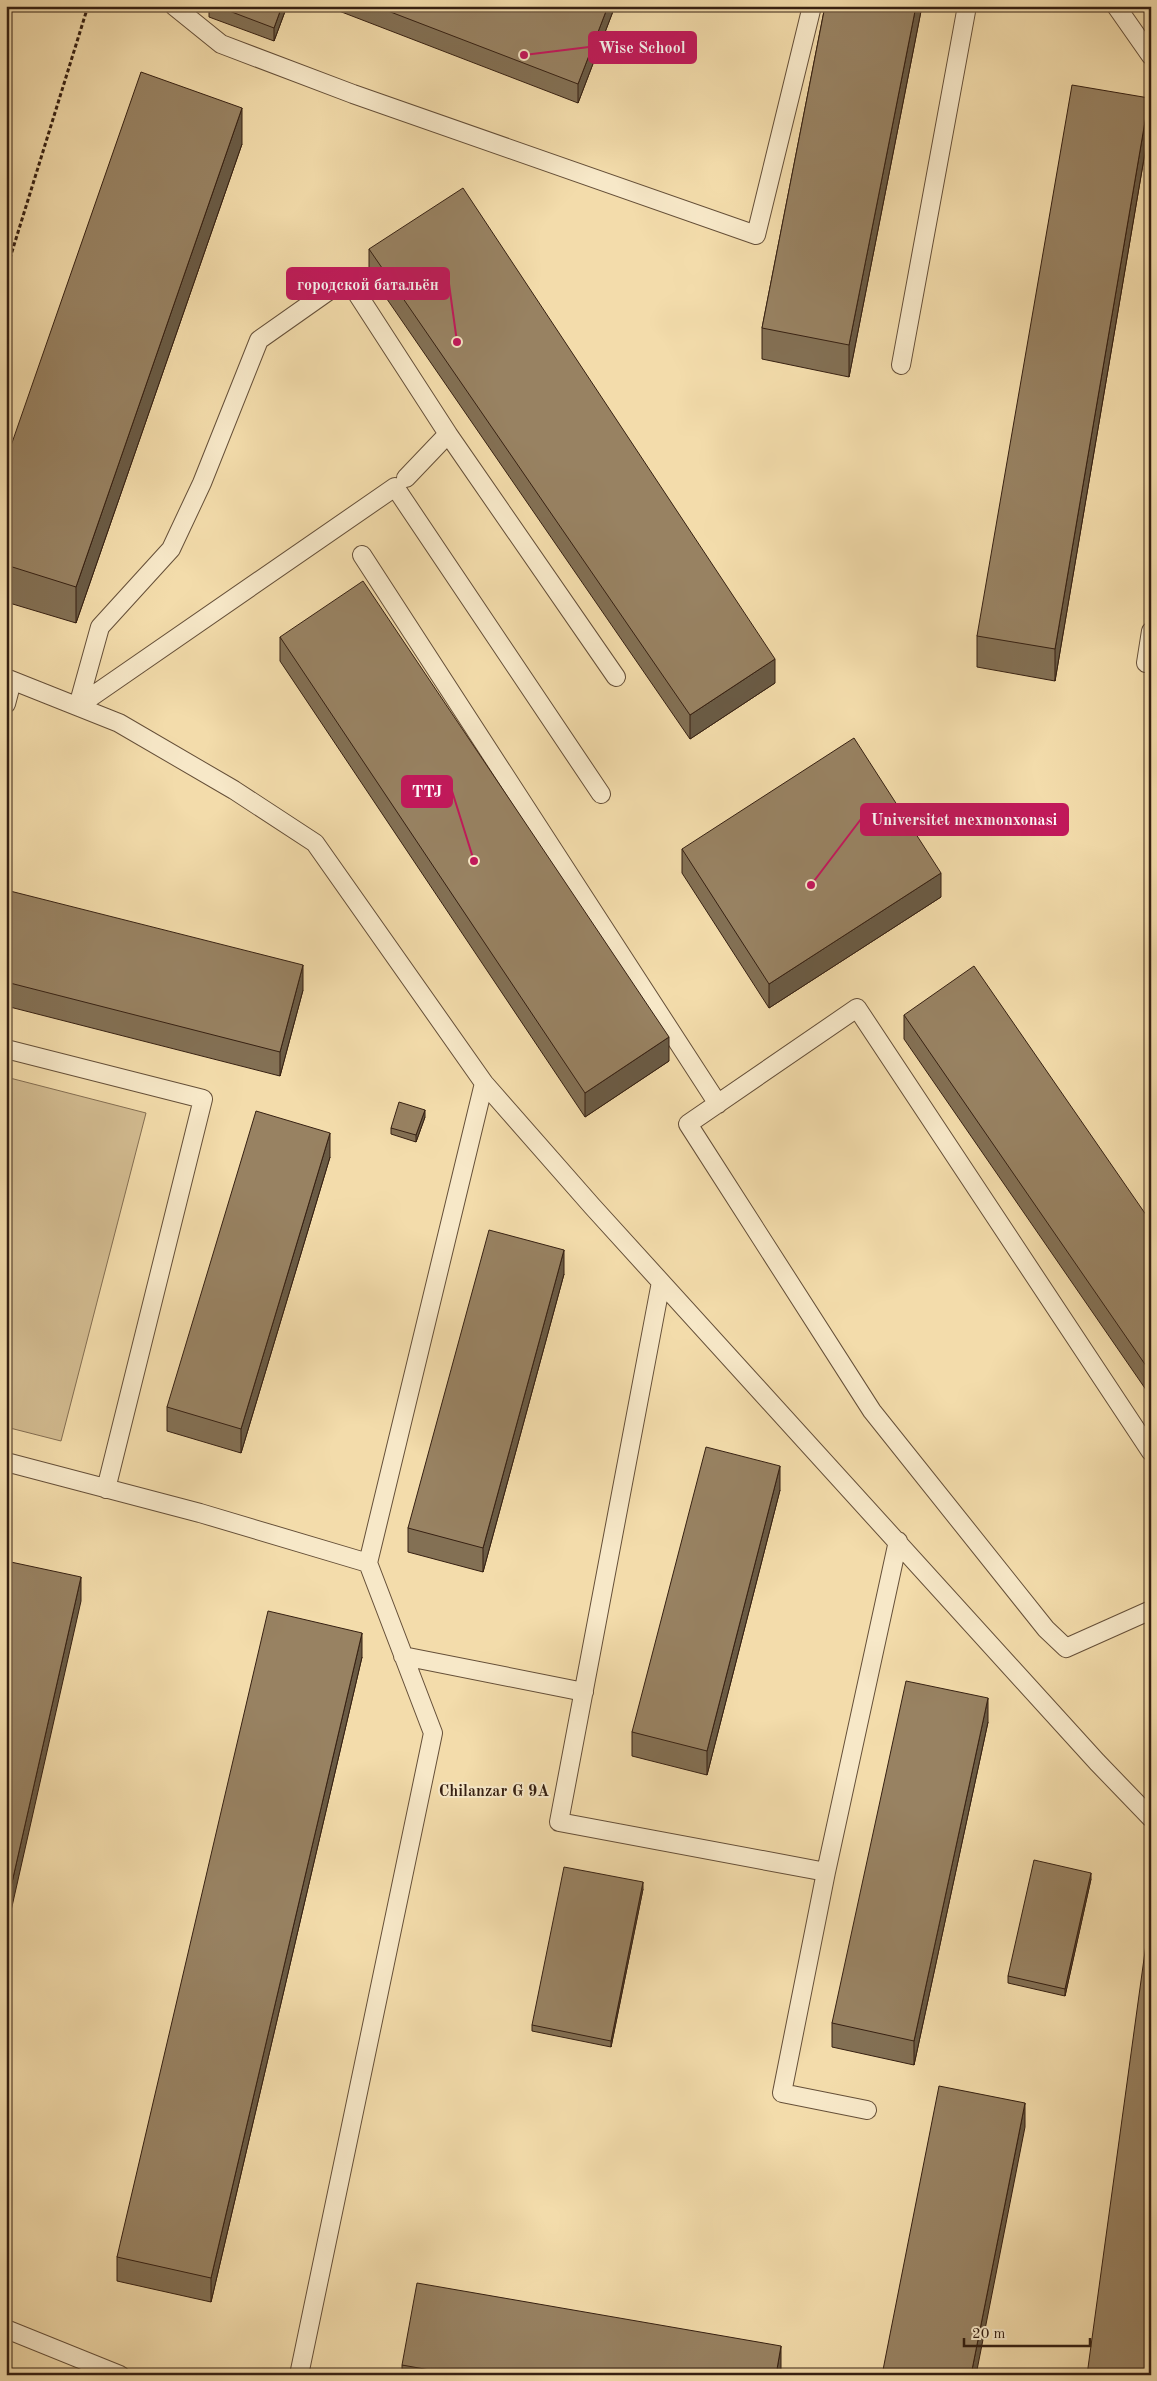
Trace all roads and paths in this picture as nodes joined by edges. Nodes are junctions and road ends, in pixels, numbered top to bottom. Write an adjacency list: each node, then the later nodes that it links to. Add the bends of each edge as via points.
1 (88, 6): 7 (path)
2 (174, 6): 3 (lane, via 221,44 353,94 756,235)
3 (812, 6)
4 (967, 6): 8 (lane)
5 (1116, 6): 6 (lane)
6 (1151, 56)
7 (6, 271)
8 (901, 365)
9 (448, 434): 10 (lane); 14 (lane); 17 (lane, via 348,278 258,340 202,483 171,549 100,627)
10 (406, 478)
11 (362, 555): 21 (lane)
12 (1151, 631): 13 (lane)
13 (1146, 663)
14 (616, 677)
15 (9, 680): 16 (lane); 17 (lane)
16 (6, 704)
17 (78, 706): 18 (lane, via 395,486); 20 (lane, via 119,723 234,790 315,843)
18 (601, 794)
19 (6, 1049): 25 (lane, via 203,1098)
20 (484, 1082): 22 (lane); 27 (lane)
21 (718, 1104): 23 (lane, via 857,1008); 28 (lane, via 688,1124 872,1411 1046,1629 1066,1648)
22 (661, 1282): 26 (lane); 30 (lane)
23 (1151, 1452)
24 (6, 1462): 25 (lane)
25 (106, 1489): 27 (lane)
26 (898, 1541): 31 (lane); 32 (lane)
27 (368, 1563): 29 (lane)
28 (1151, 1610)
29 (403, 1656): 30 (lane); 36 (lane, via 432,1733)
30 (584, 1692): 32 (lane, via 559,1822)
31 (1151, 1818)
32 (826, 1872): 33 (lane, via 782,2093)
33 (867, 2110)
34 (6, 2330): 35 (lane)
35 (120, 2375)
36 (300, 2375)

